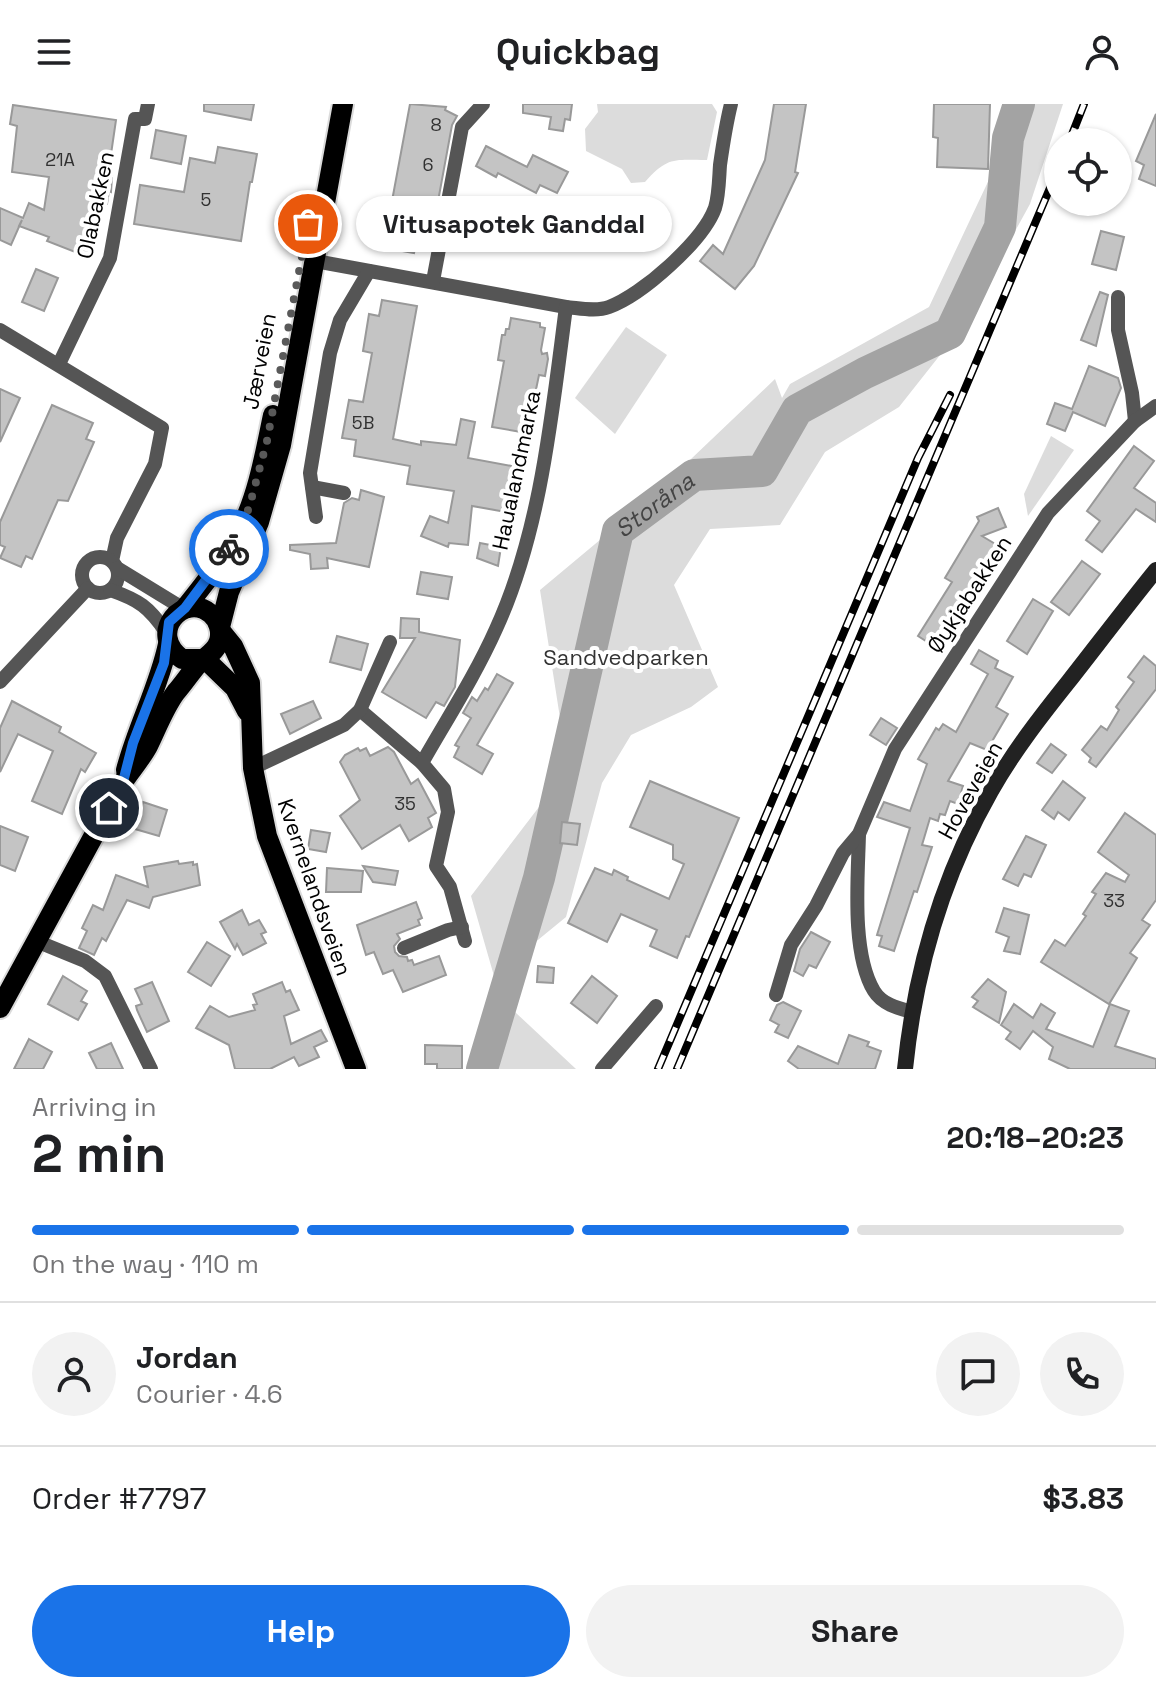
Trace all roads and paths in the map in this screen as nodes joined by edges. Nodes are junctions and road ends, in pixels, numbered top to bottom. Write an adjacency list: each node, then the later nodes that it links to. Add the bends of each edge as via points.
1 (148, 104): 12 (street, Olabakken, via 145,119 135,119 110,258)
2 (330, 104): 22 (main road, Jærveien, via 285,355 253,497 224,558)
3 (343, 104): 6 (main road, Jærveien)
4 (483, 104): 8 (street, via 462,127)
5 (731, 104): 10 (street, via 716,204 707,228 650,282 609,307)
6 (315, 261): 7 (street); 23 (main road, Jærveien, via 271,486)
7 (369, 271): 8 (street); 15 (street, via 340,320 330,353)
8 (433, 281): 10 (street)
9 (1118, 297): 14 (street, via 1118,330)
10 (566, 307): 30 (street, Haualandmarka, via 529,535 498,627)
11 (0, 330): 12 (street)
12 (59, 364): 18 (street, via 162,428 155,464 117,538)
13 (1156, 406): 14 (street, Øykjabakken)
14 (1135, 421): 33 (street, Øykjabakken, via 1048,513 895,749)
15 (312, 487): 16 (street); 17 (street)
16 (344, 493)
17 (316, 517)
18 (115, 564): 20 (street, via 100,556 87,563 82,575); 21 (street, via 118,581); 22 (street)
19 (1156, 570): 39 (main road, Hoveveien, via 992,789 936,912)
20 (88, 588): 21 (street); 27 (street)
21 (110, 590): 24 (street, via 152,612)
22 (185, 608): 23 (main road, via 207,610); 24 (main road, via 169,622)
23 (220, 629): 26 (main road, via 220,641); 29 (main road, Kvernelandsveien, via 250,683)
24 (167, 638): 26 (main road, via 182,659); 32 (main road, via 164,663)
25 (390, 642): 28 (street)
26 (204, 659): 29 (main road, Kvernelandsveien, via 235,688); 32 (main road, via 171,699)
27 (0, 682)
28 (360, 710): 30 (street); 31 (street, via 344,725)
29 (249, 716): 31 (main road, Kvernelandsveien)
30 (422, 763): 35 (street, via 444,789 448,812 436,866 450,887 463,934 448,930)
31 (253, 768): 41 (main road, Kvernelandsveien, via 267,836)
32 (123, 782): 34 (main road)
33 (859, 834): 36 (street, Øykjabakken, via 791,945); 39 (street, Øykjabakken, via 858,922 865,970 875,992 894,1008)
34 (36, 941): 38 (main road); 40 (street, via 85,961 105,976)
35 (404, 948)
36 (776, 995)
37 (656, 1006): 42 (street)
38 (0, 1008)
39 (912, 1012): 43 (main road, Hoveveien)
40 (151, 1069)
41 (356, 1069)
42 (602, 1069)
43 (905, 1069)

